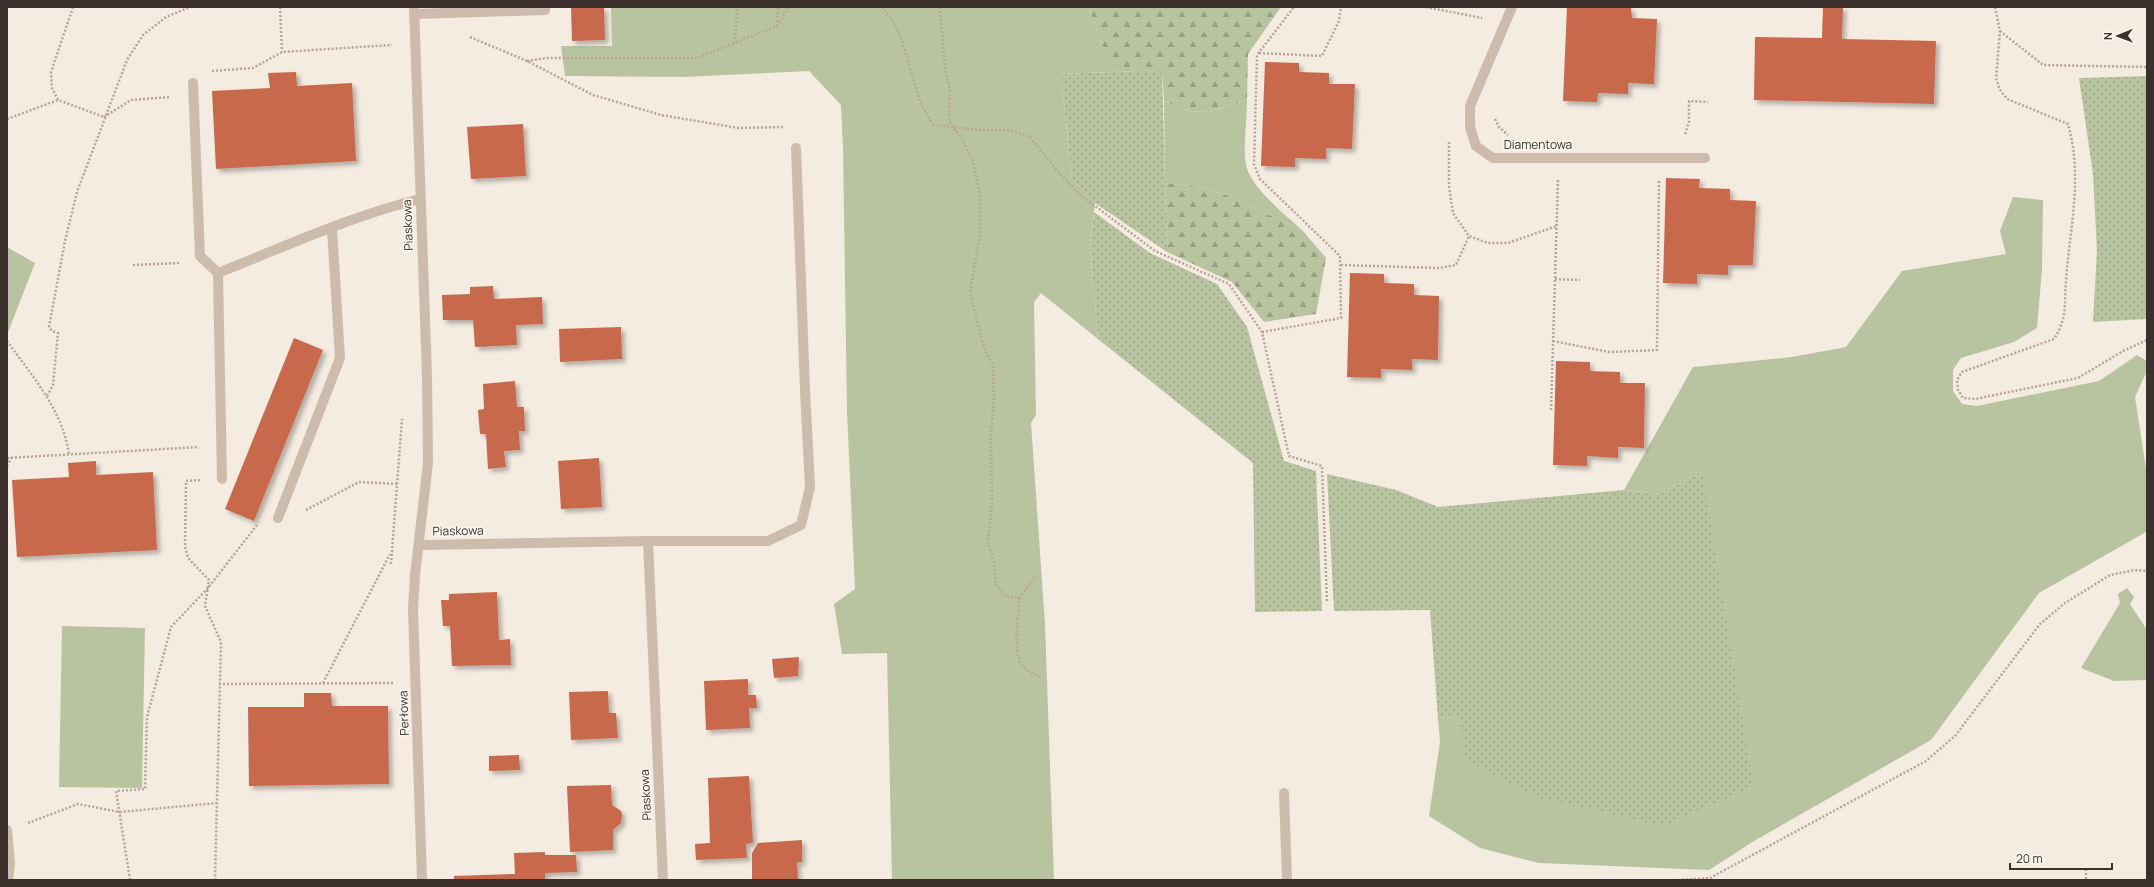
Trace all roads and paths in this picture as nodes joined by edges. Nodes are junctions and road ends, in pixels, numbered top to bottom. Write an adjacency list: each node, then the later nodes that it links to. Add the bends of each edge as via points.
1 (73, 7): 29 (path, via 51,72 52,88)
2 (190, 7): 32 (path, via 166,17 143,35 127,60)
3 (280, 7): 22 (path)
4 (545, 7): 15 (street, via 545,10)
5 (737, 7): 20 (path)
6 (778, 7): 17 (path)
7 (789, 7): 17 (path)
8 (882, 7): 34 (path, via 893,19 905,47 919,98 933,125)
9 (940, 7): 34 (path, via 945,68 950,90 949,120)
10 (1294, 7): 23 (path)
11 (1341, 7): 23 (path, via 1339,21 1322,56)
12 (1426, 7): 16 (path)
13 (1512, 7): 38 (street, Diamentowa, via 1470,106 1470,127 1476,146 1493,158)
14 (1995, 7): 18 (path)
15 (415, 10): 41 (street, Piaskowa)
16 (1480, 17)
17 (777, 26): 20 (path)
18 (2000, 31): 25 (path, via 2042,65); 51 (path, via 1996,78 2000,90 2007,99 2068,124 2074,142 2073,224 2066,280 2066,309 2061,327 2054,339 1962,372 1957,380 1958,390 1963,398 1975,399 2078,378)
19 (464, 34): 24 (path)
20 (735, 43): 24 (path, via 697,58 547,58)
21 (392, 45): 22 (path)
22 (282, 52): 26 (path)
23 (1259, 52): 46 (path, via 1254,164 1260,179 1340,256)
24 (527, 61): 37 (path, via 593,95 661,115 738,128 782,127 793,139)
25 (2147, 67)
26 (253, 68)
27 (193, 83): 47 (street, via 200,256)
28 (167, 98): 32 (path, via 131,100)
29 (58, 100): 32 (path); 33 (path)
30 (1708, 102): 36 (path, via 1689,101 1689,122)
31 (1492, 113): 35 (path, via 1499,127)
32 (104, 117): 54 (path, via 77,192 65,241 49,327 58,333 53,385)
33 (7, 119)
34 (953, 128): 50 (path, via 1010,130 1030,137 1079,194 1149,247 1229,284); 71 (path, via 961,137 973,161 980,196 980,234 970,293 983,344 993,366 994,398 990,434 992,502 988,543 994,562 996,584 1004,595)
35 (1510, 136)
36 (1683, 140)
37 (796, 148): 65 (street, via 810,487 801,525 768,541)
38 (1559, 158): 39 (street, Diamentowa); 42 (path)
39 (1705, 158)
40 (1659, 178): 53 (path, via 1657,350 1610,352)
41 (420, 199): 43 (street); 66 (street, Piaskowa, via 428,463)
42 (1557, 226): 46 (path, via 1508,243 1488,243 1469,236 1456,265 1439,268); 48 (path)
43 (332, 228): 47 (street); 63 (street, via 340,358)
44 (166, 264): 45 (path)
45 (133, 265)
46 (1341, 265): 50 (path, via 1341,318)
47 (218, 274): 56 (street)
48 (1555, 279): 49 (path); 53 (path)
49 (1580, 280)
50 (1262, 332): 72 (path, via 1289,456 1322,466)
51 (2147, 340)
52 (7, 341): 54 (path)
53 (1553, 341): 55 (path)
54 (47, 396): 57 (path, via 67,440)
55 (1551, 410)
56 (222, 446): 57 (path); 60 (street)
57 (69, 454): 58 (path)
58 (9, 458): 59 (path)
59 (7, 466)
60 (222, 479): 70 (path, via 186,481 185,547 188,558 209,580)
61 (398, 484): 62 (path, via 359,482)
62 (303, 512)
63 (278, 518)
64 (259, 522): 70 (path)
65 (648, 541): 66 (street, Piaskowa); 87 (street, Piaskowa)
66 (419, 545): 86 (street, Perłowa, via 413,609)
67 (390, 554): 75 (path)
68 (2147, 571): 89 (path, via 2134,570 2110,575 2065,604 2040,624 1954,736 1926,761 1710,878)
69 (1035, 576): 71 (path)
70 (208, 588): 76 (path, via 205,606 221,642); 79 (path, via 171,627 147,717 145,790 116,791)
71 (1019, 598): 73 (path, via 1017,643 1021,663)
72 (1327, 602)
73 (1040, 677)
74 (397, 682): 75 (path)
75 (323, 683): 76 (path)
76 (219, 684): 78 (path)
77 (1284, 793): 88 (street)
78 (217, 803): 79 (path); 85 (path)
79 (119, 812): 80 (path, via 78,804); 84 (path)
80 (26, 824)
81 (7, 830): 83 (street, via 10,864)
82 (2086, 868): 90 (path)
83 (8, 880)
84 (130, 880)
85 (215, 880)
86 (422, 880)
87 (663, 880)
88 (1287, 880)
89 (1678, 880)
90 (2086, 880)

